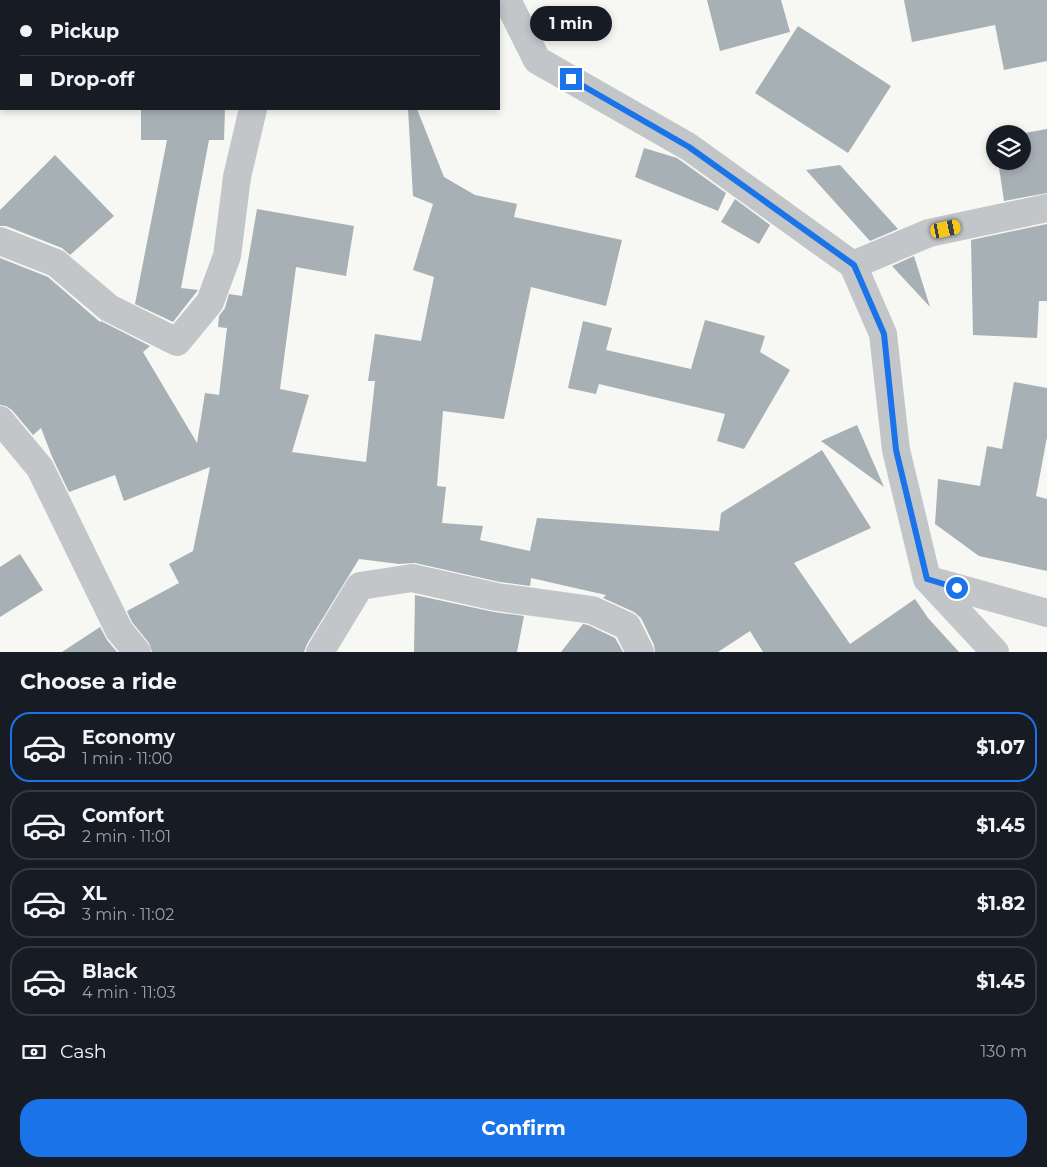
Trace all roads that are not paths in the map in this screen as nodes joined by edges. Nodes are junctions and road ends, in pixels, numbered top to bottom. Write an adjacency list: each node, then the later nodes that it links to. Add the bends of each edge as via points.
1 (507, 0): 5 (street, via 537,60 689,147)
2 (253, 110): 4 (street, via 238,177 227,256 210,302 177,342 109,308 56,263)
3 (1047, 208): 5 (street, via 929,233)
4 (0, 241)
5 (854, 265): 7 (street, via 884,334 896,450)
6 (0, 420): 9 (street, via 40,468 119,630)
7 (927, 579): 8 (street); 12 (street)
8 (1047, 613)
9 (137, 652)
10 (320, 652): 11 (street, via 360,586 412,578 497,597 592,610 627,626)
11 (640, 652)
12 (995, 652)

